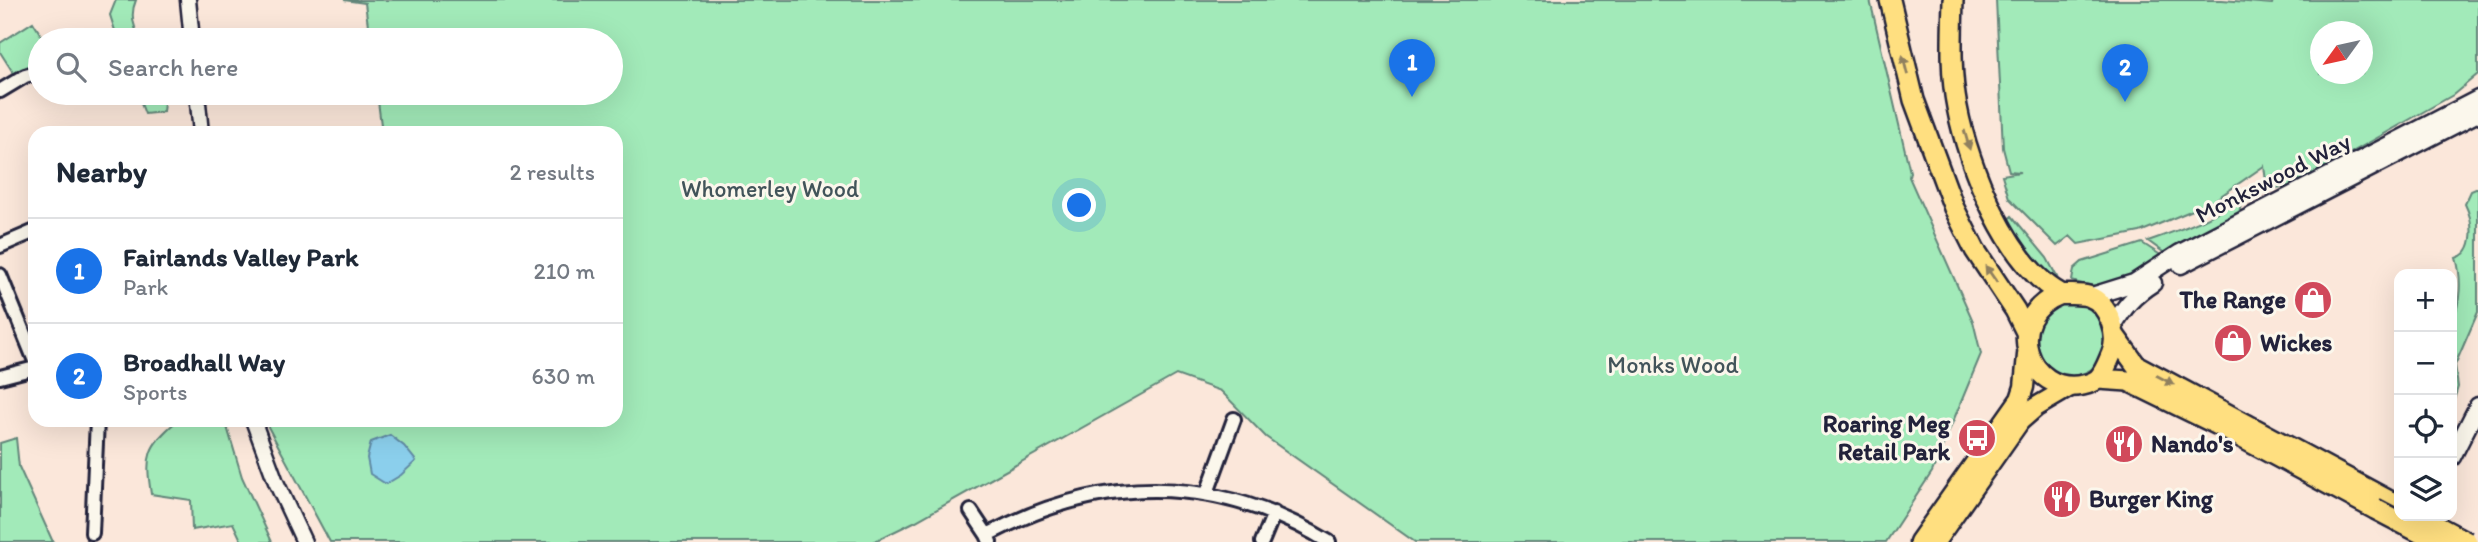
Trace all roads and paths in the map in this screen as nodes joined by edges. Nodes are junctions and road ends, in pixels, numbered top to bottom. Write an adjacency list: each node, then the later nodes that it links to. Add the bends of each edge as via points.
1 (188, 0): 4 (street)
2 (1890, 0): 17 (highway, one-way to 2, via 1954,208 1914,100)
3 (1952, 0): 14 (highway, one-way to 14, via 1957,108 1976,173 2023,262 2035,277)
4 (191, 28)
5 (28, 75): 6 (street)
6 (0, 91)
7 (2478, 99): 15 (main road, Monkswood Way, via 2180,253 2134,283)
8 (198, 105): 10 (street)
9 (2478, 113): 16 (main road, Monkswood Way, via 2185,262 2136,294 2123,308)
10 (200, 126)
11 (28, 234): 12 (street)
12 (0, 246)
13 (0, 275): 18 (street)
14 (2061, 294): 15 (highway); 17 (highway, via 2039,306)
15 (2089, 297): 16 (highway, via 2104,309)
16 (2114, 331): 22 (highway, via 2113,351); 30 (highway, one-way to 30, via 2136,365)
17 (2026, 332): 19 (highway)
18 (28, 344)
19 (2027, 355): 23 (highway, via 2047,377); 40 (main road, via 2020,399)
20 (28, 371): 21 (street)
21 (0, 377)
22 (2098, 379): 23 (highway); 30 (highway, via 2128,381)
23 (2070, 387): 41 (main road, via 2020,421)
24 (2478, 406): 28 (main road)
25 (1234, 419): 29 (street)
26 (97, 427): 35 (street)
27 (256, 427): 37 (street)
28 (2457, 447)
29 (1207, 493): 32 (street); 36 (street, via 1134,491 1084,497 1044,508)
30 (2386, 504): 43 (highway, bridge)
31 (971, 510): 36 (street)
32 (1274, 513): 38 (street); 39 (street)
33 (2418, 521): 42 (main road)
34 (2429, 521): 44 (highway, bridge)
35 (92, 533)
36 (989, 538)
37 (304, 542)
38 (1262, 542)
39 (1329, 542)
40 (1919, 542)
41 (1935, 542)
42 (2408, 542)
43 (2438, 542)
44 (2468, 542)

